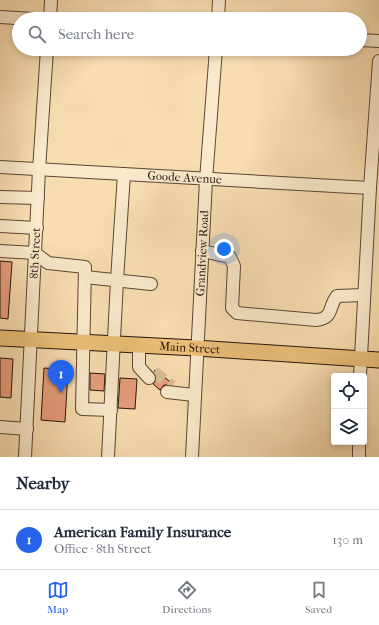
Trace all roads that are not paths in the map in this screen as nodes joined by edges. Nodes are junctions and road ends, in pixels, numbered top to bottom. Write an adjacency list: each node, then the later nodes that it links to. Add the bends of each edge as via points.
1 (51, 0): 3 (street)
2 (219, 0): 4 (street)
3 (50, 12)
4 (218, 12)
5 (0, 17): 6 (street)
6 (12, 18)
7 (367, 41): 8 (street)
8 (379, 42)
9 (47, 56): 13 (street, 8th Street)
10 (215, 56): 15 (street, Grandview Road)
11 (379, 61): 16 (street)
12 (0, 167): 13 (street, Goode Avenue)
13 (39, 170): 14 (street, Goode Avenue); 18 (street, 8th Street)
14 (124, 174): 15 (street, Goode Avenue); 25 (street)
15 (206, 180): 16 (street, Goode Avenue); 22 (street, Grandview Road)
16 (370, 188): 27 (street)
17 (0, 196): 18 (street)
18 (38, 198): 20 (street, 8th Street)
19 (0, 226): 20 (street)
20 (36, 228): 23 (street, 8th Street)
21 (0, 251): 23 (street)
22 (202, 251): 27 (street, via 230,257 234,266 232,308 238,313 324,320 331,312 337,296); 33 (street, Grandview Road)
23 (35, 253): 24 (street, via 48,262 85,267); 29 (street, 8th Street)
24 (85, 277): 25 (street); 30 (street)
25 (117, 280): 26 (street, via 125,283); 31 (street)
26 (151, 284)
27 (364, 295): 34 (street)
28 (0, 338): 29 (main road, Main Street)
29 (31, 340): 30 (main road, Main Street); 42 (street, 8th Street)
30 (84, 343): 31 (main road, Main Street); 40 (street, via 82,409)
31 (114, 344): 32 (main road, Main Street); 40 (street)
32 (140, 346): 33 (main road, Main Street); 37 (street, via 139,367)
33 (196, 348): 34 (main road, Main Street); 39 (street, Grandview Road)
34 (361, 359): 35 (main road, Main Street); 36 (street)
35 (379, 360)
36 (360, 373)
37 (151, 375)
38 (172, 391): 39 (street)
39 (194, 395): 46 (street, Grandview Road)
40 (111, 410): 45 (street)
41 (0, 427): 42 (street)
42 (27, 429): 44 (street, 8th Street)
43 (359, 445): 47 (street)
44 (25, 457)
45 (108, 457)
46 (192, 457)
47 (359, 457)

